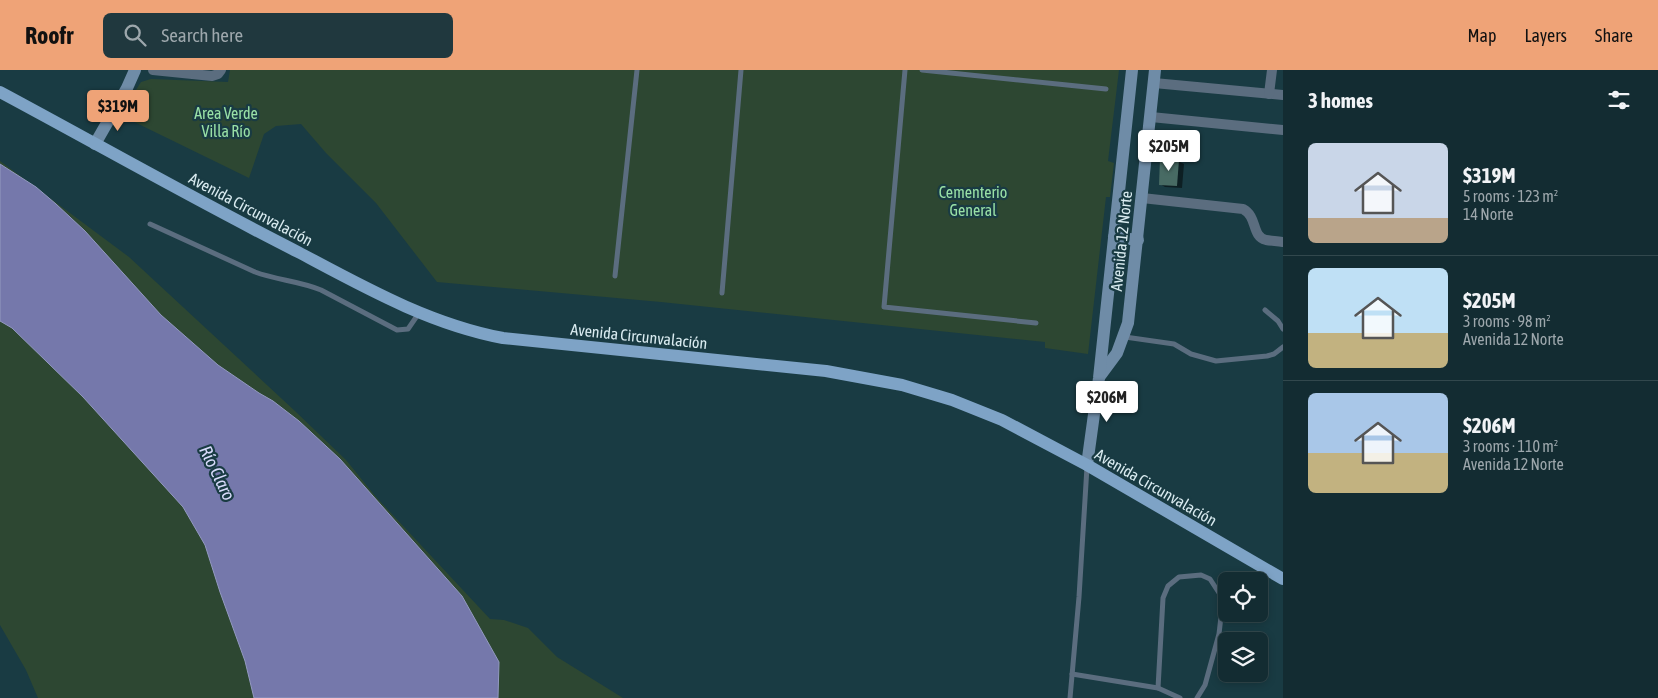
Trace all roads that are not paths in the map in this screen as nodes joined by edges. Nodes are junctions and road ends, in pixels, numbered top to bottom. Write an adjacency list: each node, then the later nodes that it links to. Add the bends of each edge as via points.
1 (135, 70): 18 (main road)
2 (153, 70): 10 (street, via 212,76)
3 (637, 70): 24 (lane)
4 (741, 70): 25 (lane)
5 (905, 70): 28 (lane, via 884,307)
6 (922, 70): 12 (lane)
7 (1132, 70): 21 (main road, Avenida 12 Norte)
8 (1155, 70): 11 (main road, Avenida 12 Norte)
9 (1272, 70): 14 (street)
10 (220, 72)
11 (1154, 83): 14 (street); 16 (main road, Avenida 12 Norte)
12 (1106, 89)
13 (0, 92): 18 (main road, Avenida Circunvalación)
14 (1270, 94): 15 (street)
15 (1283, 95)
16 (1151, 117): 17 (street); 19 (main road, Avenida 12 Norte)
17 (1283, 130)
18 (95, 144): 27 (main road, Avenida Circunvalación, via 377,294)
19 (1142, 198): 22 (main road, Avenida 12 Norte); 23 (street, via 1243,209 1252,218 1259,236)
20 (150, 224): 27 (lane, via 255,272 322,290 397,330 408,329)
21 (1114, 237): 22 (main road); 32 (main road, Avenida 12 Norte)
22 (1138, 240): 30 (main road, Avenida 12 Norte)
23 (1283, 242)
24 (615, 276)
25 (722, 292)
26 (1265, 310): 29 (lane)
27 (420, 312): 33 (main road, Avenida Circunvalación, via 462,329 503,338 826,371 902,385 1002,420)
28 (1036, 323)
29 (1283, 329)
30 (1124, 336): 31 (lane, via 1174,344 1191,354 1216,361 1267,356); 32 (main road, Avenida 12 Norte, via 1117,353)
31 (1283, 347)
32 (1099, 378): 33 (main road, Avenida 12 Norte)
33 (1087, 466): 34 (main road, Avenida Circunvalación); 35 (lane)
34 (1283, 579)
35 (1072, 674): 36 (lane); 37 (lane)
36 (1158, 688): 38 (lane); 39 (lane, via 1163,598 1168,586 1179,577 1201,575 1210,579 1223,599 1219,634 1205,685)
37 (1070, 698)
38 (1180, 698)
39 (1197, 698)

